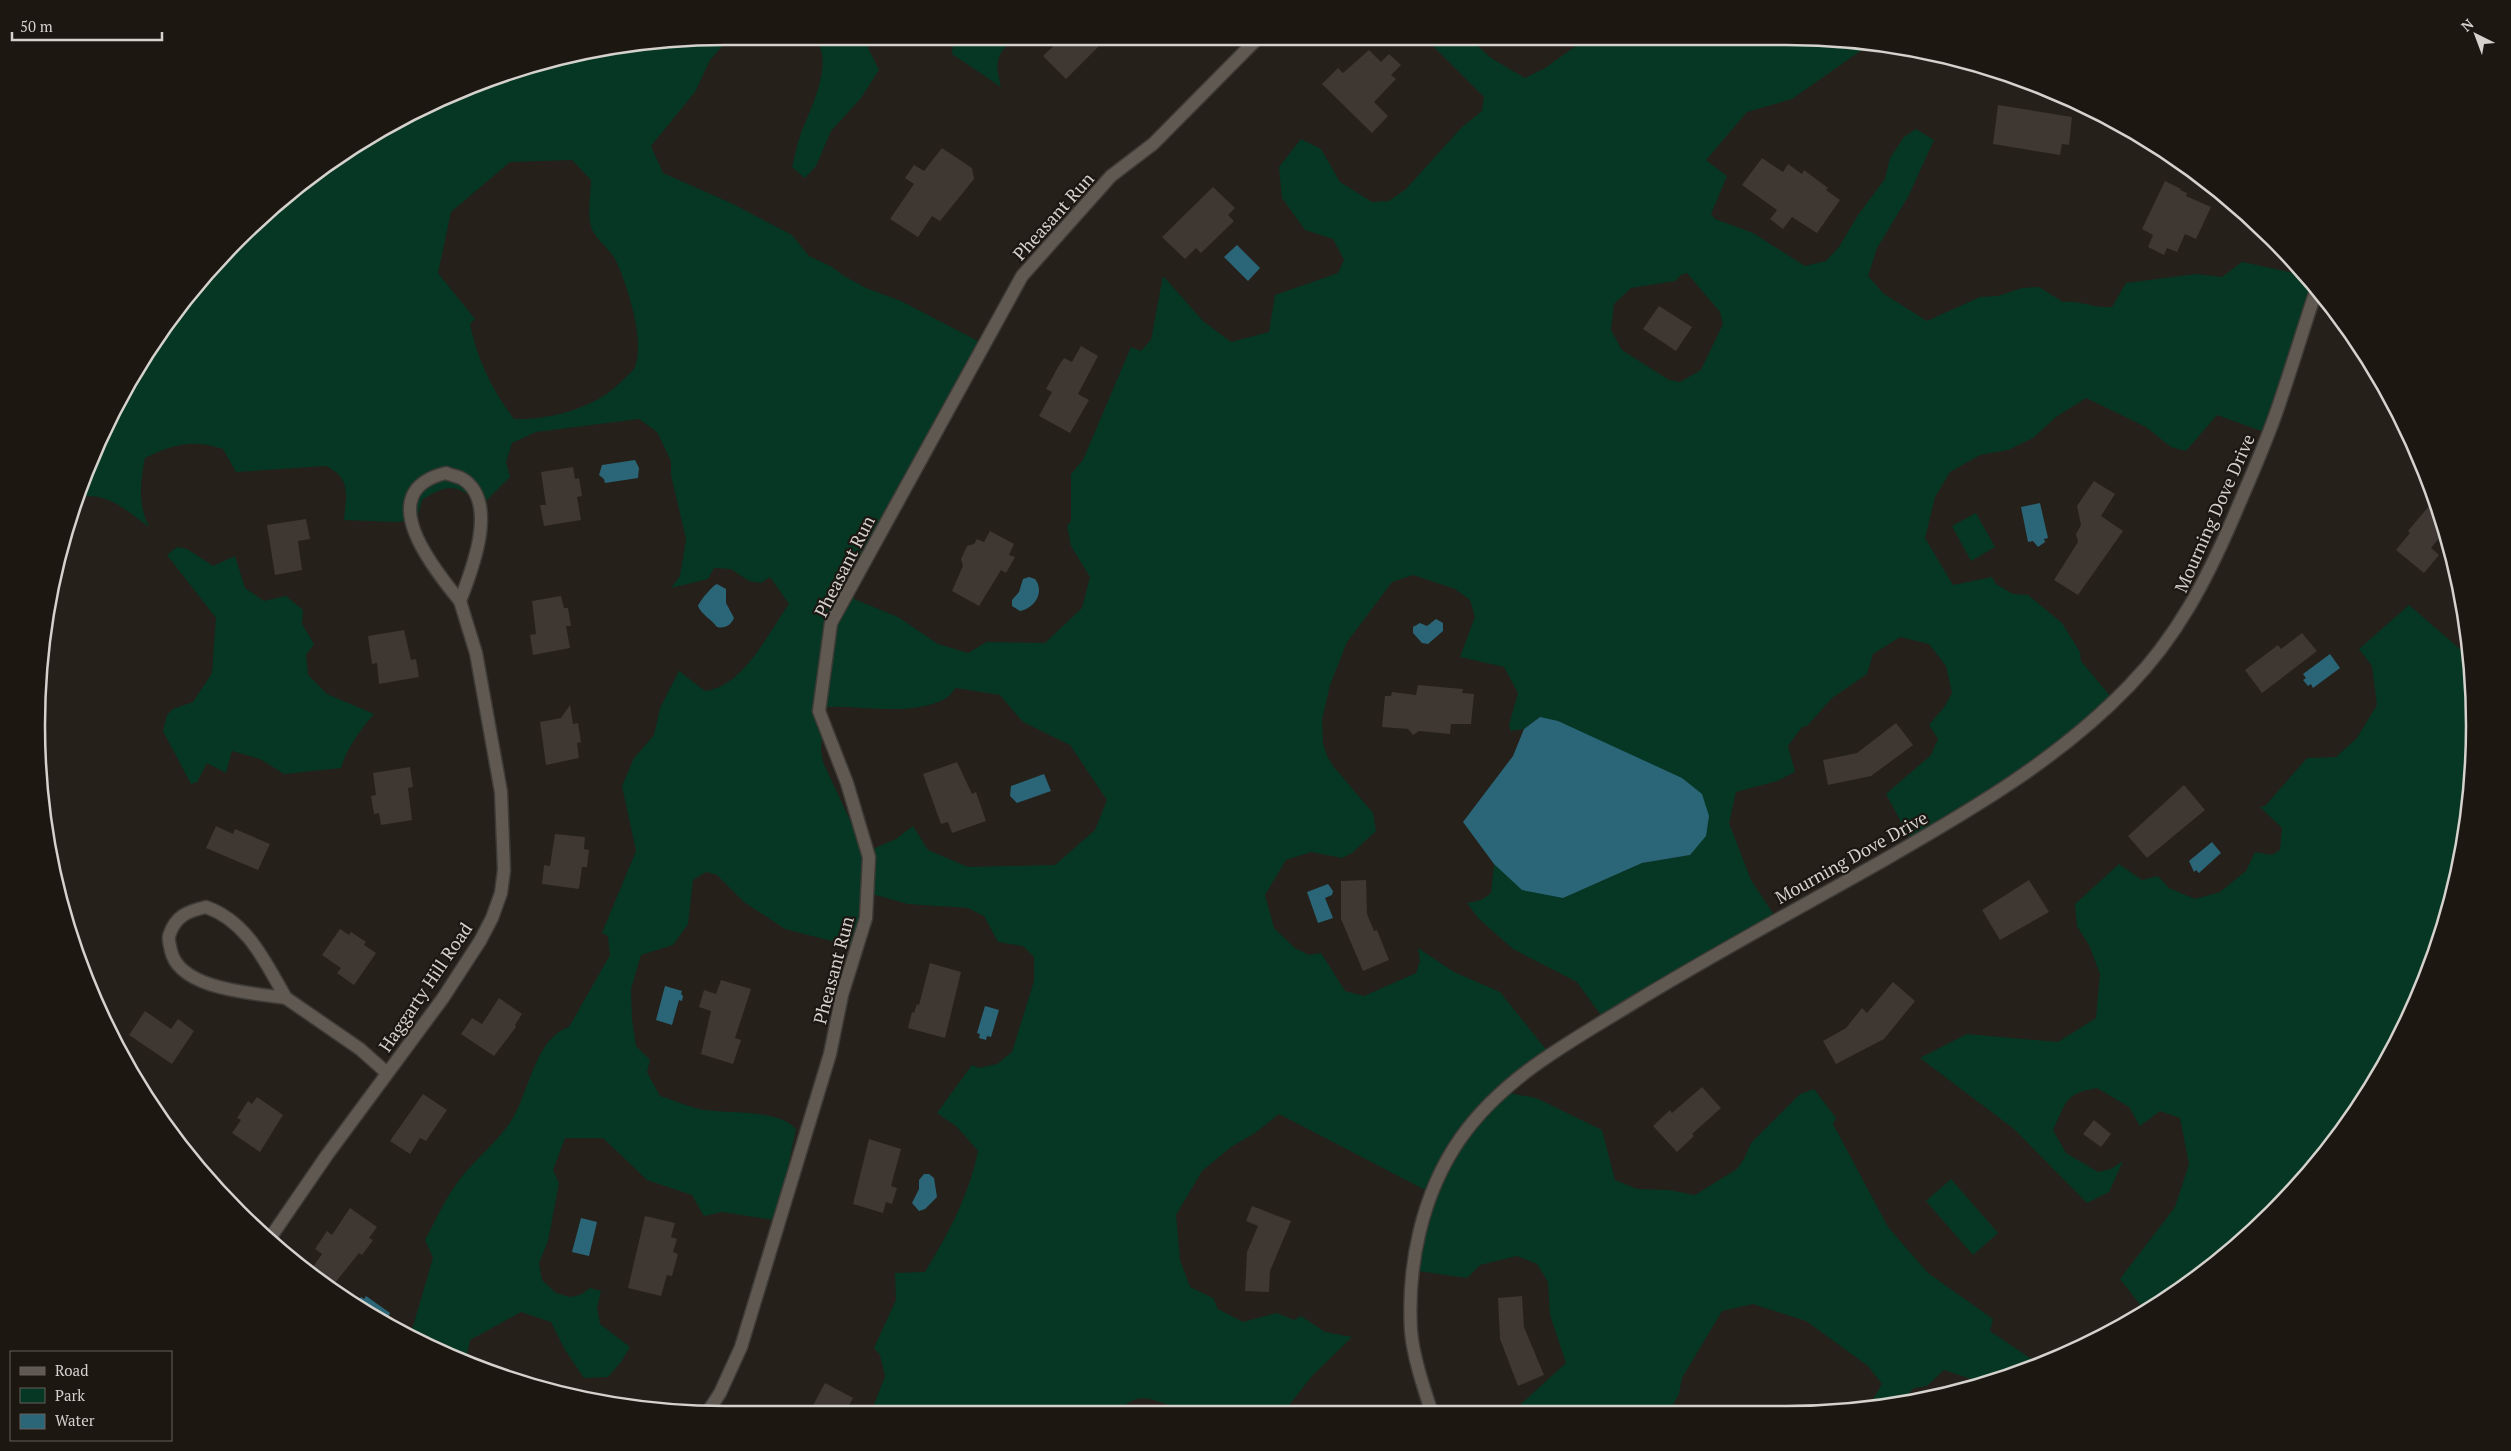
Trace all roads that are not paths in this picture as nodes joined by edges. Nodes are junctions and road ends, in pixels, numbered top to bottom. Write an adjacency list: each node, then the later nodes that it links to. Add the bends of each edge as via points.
1 (1251, 45): 7 (street, Pheasant Run, via 1152,144 1111,176 1022,276 831,623 819,711 847,783 869,857 866,918 842,995 830,1054 741,1347)
2 (2314, 297): 8 (street, Mourning Dove Drive, via 2261,455 2213,565 2177,628 2129,687 2071,739 1961,816 1673,979 1543,1058 1503,1091 1459,1140 1425,1209 1414,1268 1411,1333)
3 (460, 600): 3 (street, Haggarty Hill Road, via 474,560 481,523 472,488 461,478 446,473 428,478 415,490 409,509 422,549 435,571); 5 (street, Haggarty Hill Road, via 476,653 501,792 504,833 501,893 480,941 444,998)
4 (286, 998): 4 (street, via 225,989 181,970 172,957 168,939 173,924 187,912 206,908 221,912 234,921 260,952); 5 (street, via 360,1049)
5 (387, 1073): 6 (street, Haggarty Hill Road)
6 (273, 1233)
7 (712, 1406)
8 (1430, 1406)

